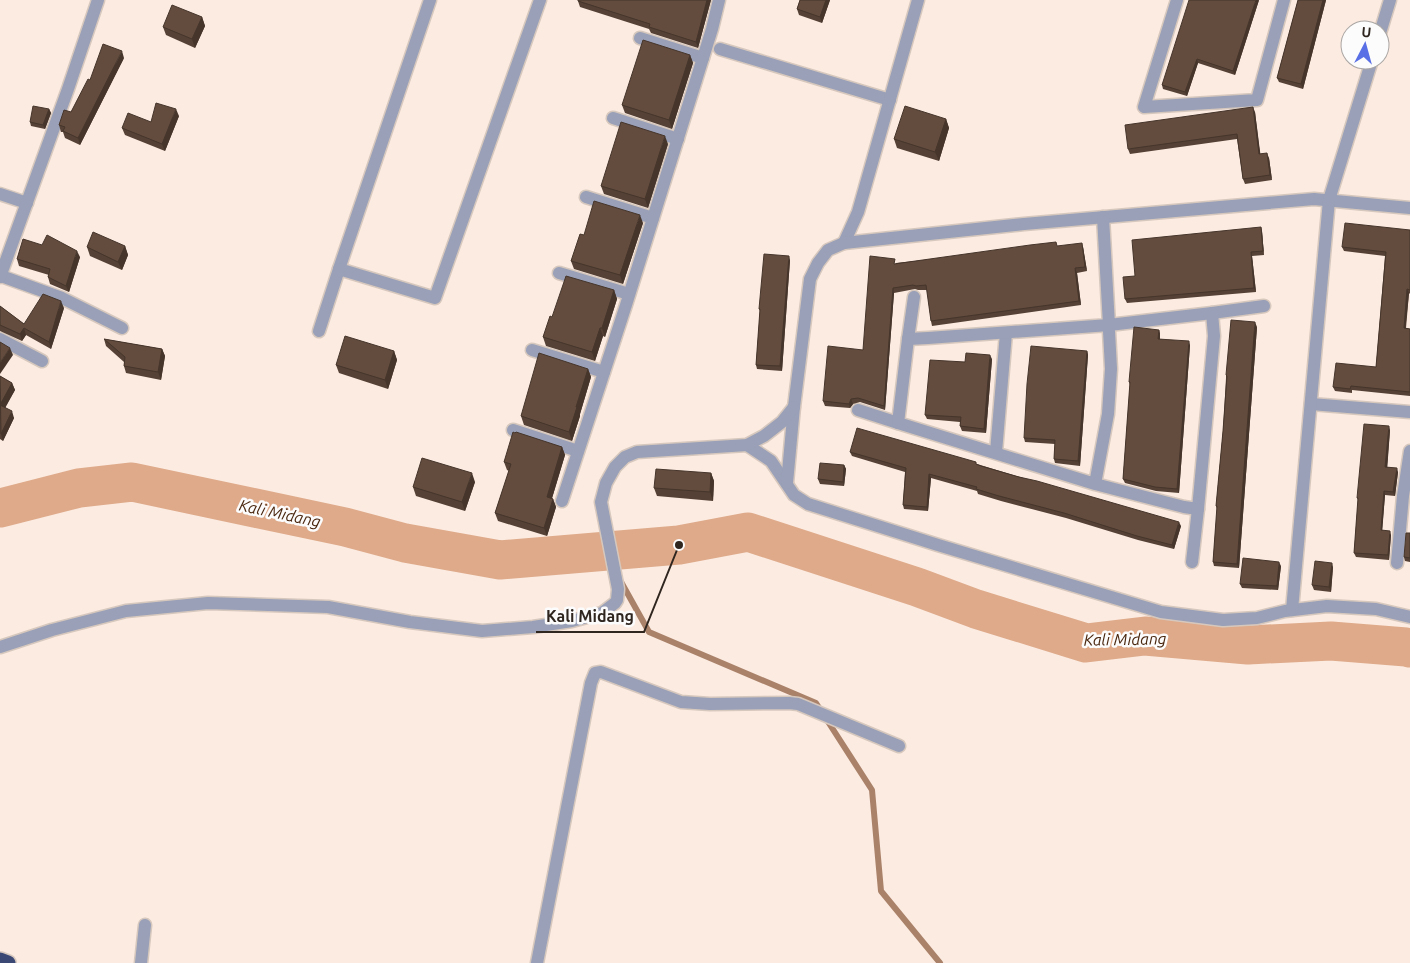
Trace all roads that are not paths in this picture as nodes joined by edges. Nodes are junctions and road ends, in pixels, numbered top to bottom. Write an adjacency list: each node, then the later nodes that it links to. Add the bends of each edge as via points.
1 (98, 0): 20 (street)
2 (430, 0): 25 (street)
3 (540, 0): 25 (street, via 435,298)
4 (719, 0): 12 (street)
5 (918, 0): 14 (street)
6 (1177, 0): 7 (street, via 1144,107 1257,100)
7 (1284, 0)
8 (1390, 0): 9 (street)
9 (1384, 20)
10 (640, 38): 12 (street)
11 (720, 49): 14 (street)
12 (703, 58): 16 (street)
13 (1369, 70): 19 (street)
14 (890, 100): 24 (street, via 858,212)
15 (613, 118): 16 (street)
16 (678, 139): 22 (street)
17 (0, 194): 20 (street)
18 (586, 197): 22 (street)
19 (1329, 200): 21 (street); 23 (street); 41 (street)
20 (27, 203): 27 (street)
21 (1410, 208)
22 (653, 218): 28 (street)
23 (1103, 218): 24 (street); 32 (street)
24 (844, 243): 42 (street, via 828,250 810,278)
25 (339, 269): 34 (street)
26 (559, 273): 28 (street)
27 (0, 276): 33 (street, via 62,298)
28 (629, 294): 40 (street)
29 (914, 297): 37 (street)
30 (1264, 306): 31 (street)
31 (1212, 313): 32 (street); 54 (street, via 1214,336)
32 (1109, 325): 35 (street); 52 (street, via 1108,414)
33 (122, 328)
34 (319, 331)
35 (1006, 332): 37 (street); 50 (street)
36 (0, 339): 39 (street)
37 (908, 339): 45 (street)
38 (532, 350): 40 (street)
39 (42, 360)
40 (604, 372): 48 (street)
41 (1311, 404): 44 (street); 58 (street)
42 (794, 406): 47 (street, via 782,422); 51 (street)
43 (858, 410): 45 (street)
44 (1410, 412)
45 (898, 423): 50 (street)
46 (512, 430): 48 (street)
47 (747, 445): 51 (street, via 771,461); 60 (street, via 638,452 615,466 601,502 618,589 617,600 602,613 572,622 482,630 410,622 328,607 208,603 126,611)
48 (578, 451): 53 (street)
49 (1410, 451): 55 (street)
50 (996, 452): 52 (street)
51 (787, 483): 58 (street, via 794,495 808,504 1161,612 1223,620 1257,618)
52 (1095, 484): 54 (street)
53 (562, 501)
54 (1198, 509): 56 (street)
55 (1406, 515): 57 (street)
56 (1192, 562)
57 (1397, 563)
58 (1292, 610): 59 (street, via 1327,606 1366,608)
59 (1410, 617)
60 (0, 647)
61 (899, 746): 66 (street, via 798,704 681,702 601,672 596,673 591,683)
62 (145, 925): 65 (street)
63 (0, 960): 64 (highway)
64 (8, 963)
65 (141, 963)
66 (537, 963)

